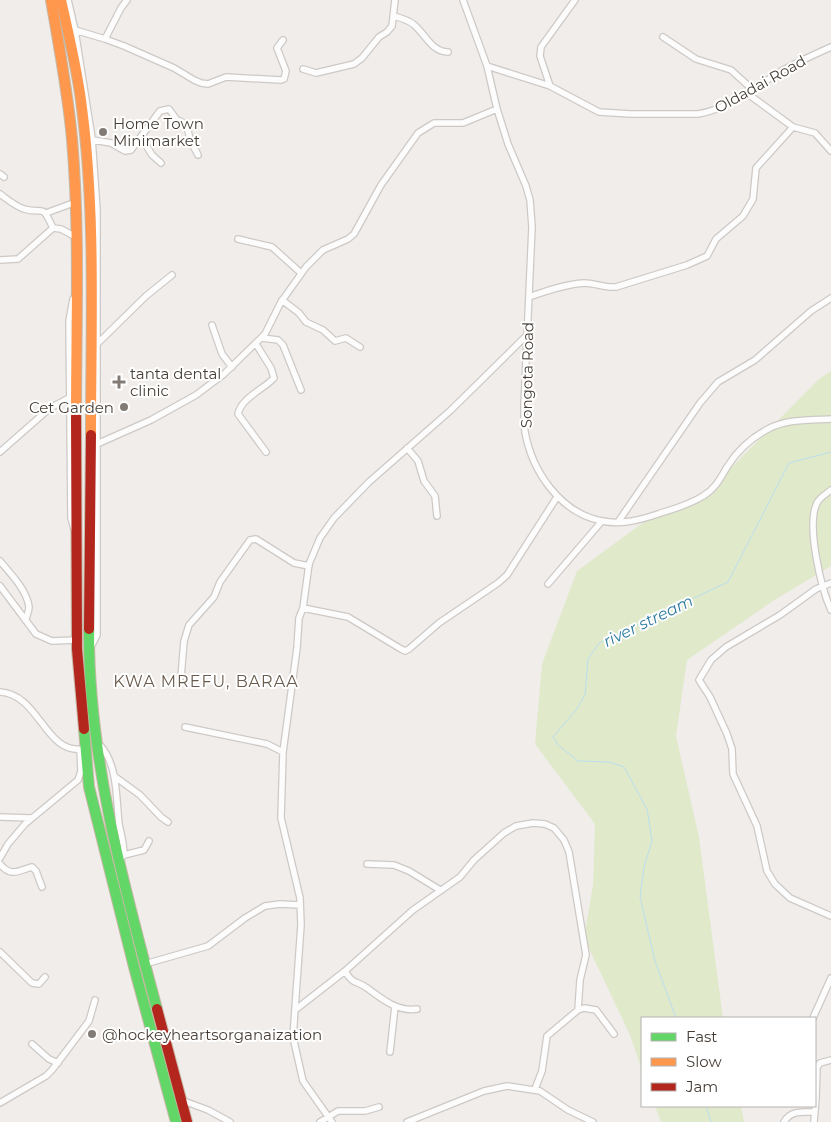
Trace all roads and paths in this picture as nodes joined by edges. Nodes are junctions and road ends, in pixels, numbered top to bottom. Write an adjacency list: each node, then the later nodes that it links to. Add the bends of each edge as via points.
1 (50, 0): 27 (highway, via 63,66)
2 (61, 0): 59 (highway, via 84,123 89,187 92,250)
3 (68, 0): 9 (street)
4 (127, 0): 11 (street)
5 (395, 0): 8 (street)
6 (463, 0): 15 (street, Songota Road)
7 (576, 0): 17 (street, via 541,47 540,56)
8 (394, 16): 14 (street, via 414,25 434,46); 16 (street, via 390,29 354,64 316,72)
9 (75, 30): 11 (street); 22 (street)
10 (663, 37): 18 (street, via 696,59 732,70)
11 (105, 39): 12 (street, via 208,84 226,77 284,79 286,70 277,48)
12 (284, 40)
13 (831, 47): 18 (street, Oldadai Road, via 786,69)
14 (448, 52)
15 (487, 66): 17 (street, Oldadai Road); 19 (street, Songota Road)
16 (304, 69)
17 (550, 86): 18 (street, Oldadai Road, via 599,112 624,114 709,112)
18 (750, 92): 20 (street)
19 (497, 109): 33 (street, via 456,125 434,123 418,133 381,185 354,234 323,250); 36 (street, Songota Road, via 530,200)
20 (793, 127): 23 (street, via 816,133); 36 (street, via 756,168 753,199 743,216 716,239 705,258 616,287 583,283)
21 (141, 137): 22 (street, via 128,151); 24 (street, via 160,111 168,109 186,125); 25 (street)
22 (93, 140): 42 (street)
23 (831, 151)
24 (198, 155)
25 (161, 163)
26 (0, 194): 28 (street, via 21,207)
27 (76, 202): 28 (street); 30 (highway)
28 (46, 213): 29 (street)
29 (53, 228): 30 (street); 32 (street, via 18,259)
30 (76, 237): 35 (highway)
31 (238, 239): 33 (street, via 272,247)
32 (0, 260)
33 (300, 273): 38 (street)
34 (172, 275): 42 (street)
35 (76, 287): 47 (street, via 69,321); 58 (highway)
36 (529, 297): 40 (street, Songota Road)
37 (831, 298): 57 (street, via 811,310 755,360 718,382)
38 (282, 300): 41 (street); 44 (street, via 306,322 323,330 335,341 346,338)
39 (212, 325): 45 (street, via 222,354)
40 (527, 335): 50 (street); 54 (street, Songota Road, via 525,431 535,462)
41 (262, 338): 43 (street); 46 (street, via 282,343)
42 (98, 343): 49 (street)
43 (256, 344): 45 (street); 52 (street, via 274,378 247,400 238,414)
44 (360, 347)
45 (232, 367): 49 (street, via 196,394 143,424)
46 (301, 390)
47 (71, 398): 51 (street, via 50,408); 58 (street, via 71,518)
48 (831, 419): 57 (street, Songota Road, via 812,419 770,428 742,448 714,489 703,496 637,521)
49 (97, 444): 72 (street, via 97,635)
50 (407, 448): 55 (street, via 418,461 424,481 435,496); 61 (street, via 334,518 320,538)
51 (0, 452)
52 (266, 452)
53 (831, 490): 67 (street, via 817,502 812,516)
54 (557, 497): 56 (street, Songota Road, via 586,516); 68 (street, via 502,579 439,623 409,650 401,649 348,617)
55 (437, 516)
56 (602, 521): 57 (street, Songota Road); 65 (street)
57 (618, 522)
58 (76, 538): 59 (highway); 62 (highway)
59 (90, 539): 63 (highway)
60 (0, 561): 70 (street, via 27,600)
61 (309, 566): 68 (street); 73 (street, via 294,563 256,539 250,540 220,582 214,597 190,625 184,641)
62 (77, 577): 63 (highway); 71 (highway)
63 (90, 578): 72 (highway)
64 (831, 583): 67 (street)
65 (548, 584)
66 (0, 586): 70 (street)
67 (822, 586): 69 (street); 92 (street, via 726,647 710,660 699,680 727,734 732,749 733,774 757,826 771,879 793,901)
68 (303, 608): 79 (street, via 299,618)
69 (831, 610)
70 (26, 619): 71 (street, via 33,632 52,641)
71 (77, 640): 78 (highway)
72 (89, 650): 77 (highway)
73 (181, 676)
74 (0, 686): 75 (street)
75 (2, 692): 78 (street, via 20,698 61,744 72,750)
76 (184, 727): 79 (street, via 267,744)
77 (98, 743): 80 (street, via 107,752); 86 (highway, via 109,815)
78 (83, 749): 82 (street, via 78,780); 119 (highway, via 89,788)
79 (283, 752): 91 (street, via 281,818)
80 (114, 776): 83 (street); 86 (street)
81 (0, 817): 82 (street)
82 (31, 818): 85 (street)
83 (168, 822)
84 (149, 841): 86 (street, via 144,850)
85 (0, 858)
86 (122, 858): 94 (highway)
87 (0, 864): 89 (street, via 10,872 32,867)
88 (367, 864): 90 (street, via 401,867)
89 (42, 887)
90 (440, 890): 95 (street); 102 (street, via 460,877 490,844 516,826 545,824 554,828 569,852 586,950)
91 (300, 905): 94 (street, via 265,906 208,946); 101 (street)
92 (831, 916)
93 (0, 952): 96 (street, via 32,983 39,984)
94 (145, 964): 113 (highway)
95 (345, 971): 99 (street, via 353,982); 101 (street)
96 (46, 977)
97 (831, 978): 103 (street)
98 (96, 1000): 109 (street, via 89,1021)
99 (395, 1006): 100 (street); 106 (street)
100 (417, 1009)
101 (295, 1010): 118 (street, via 293,1037 300,1073)
102 (578, 1010): 104 (street, via 596,1010); 111 (street, via 547,1036 542,1071)
103 (813, 1017)
104 (614, 1034)
105 (32, 1044): 109 (street)
106 (390, 1052)
107 (831, 1060): 110 (street)
108 (816, 1062): 110 (street)
109 (58, 1063): 114 (street, via 46,1076)
110 (817, 1067): 112 (street)
111 (535, 1089): 123 (street, via 496,1088); 124 (street)
112 (816, 1090)
113 (181, 1100): 120 (highway); 121 (street)
114 (0, 1103)
115 (379, 1107): 118 (street, via 365,1111 338,1111)
116 (815, 1107): 117 (street)
117 (815, 1112): 125 (street, via 790,1114); 126 (street)
118 (330, 1119): 122 (street)
119 (176, 1122)
120 (187, 1122)
121 (230, 1122)
122 (320, 1122)
123 (407, 1122)
124 (592, 1122)
125 (784, 1122)
126 (814, 1122)

